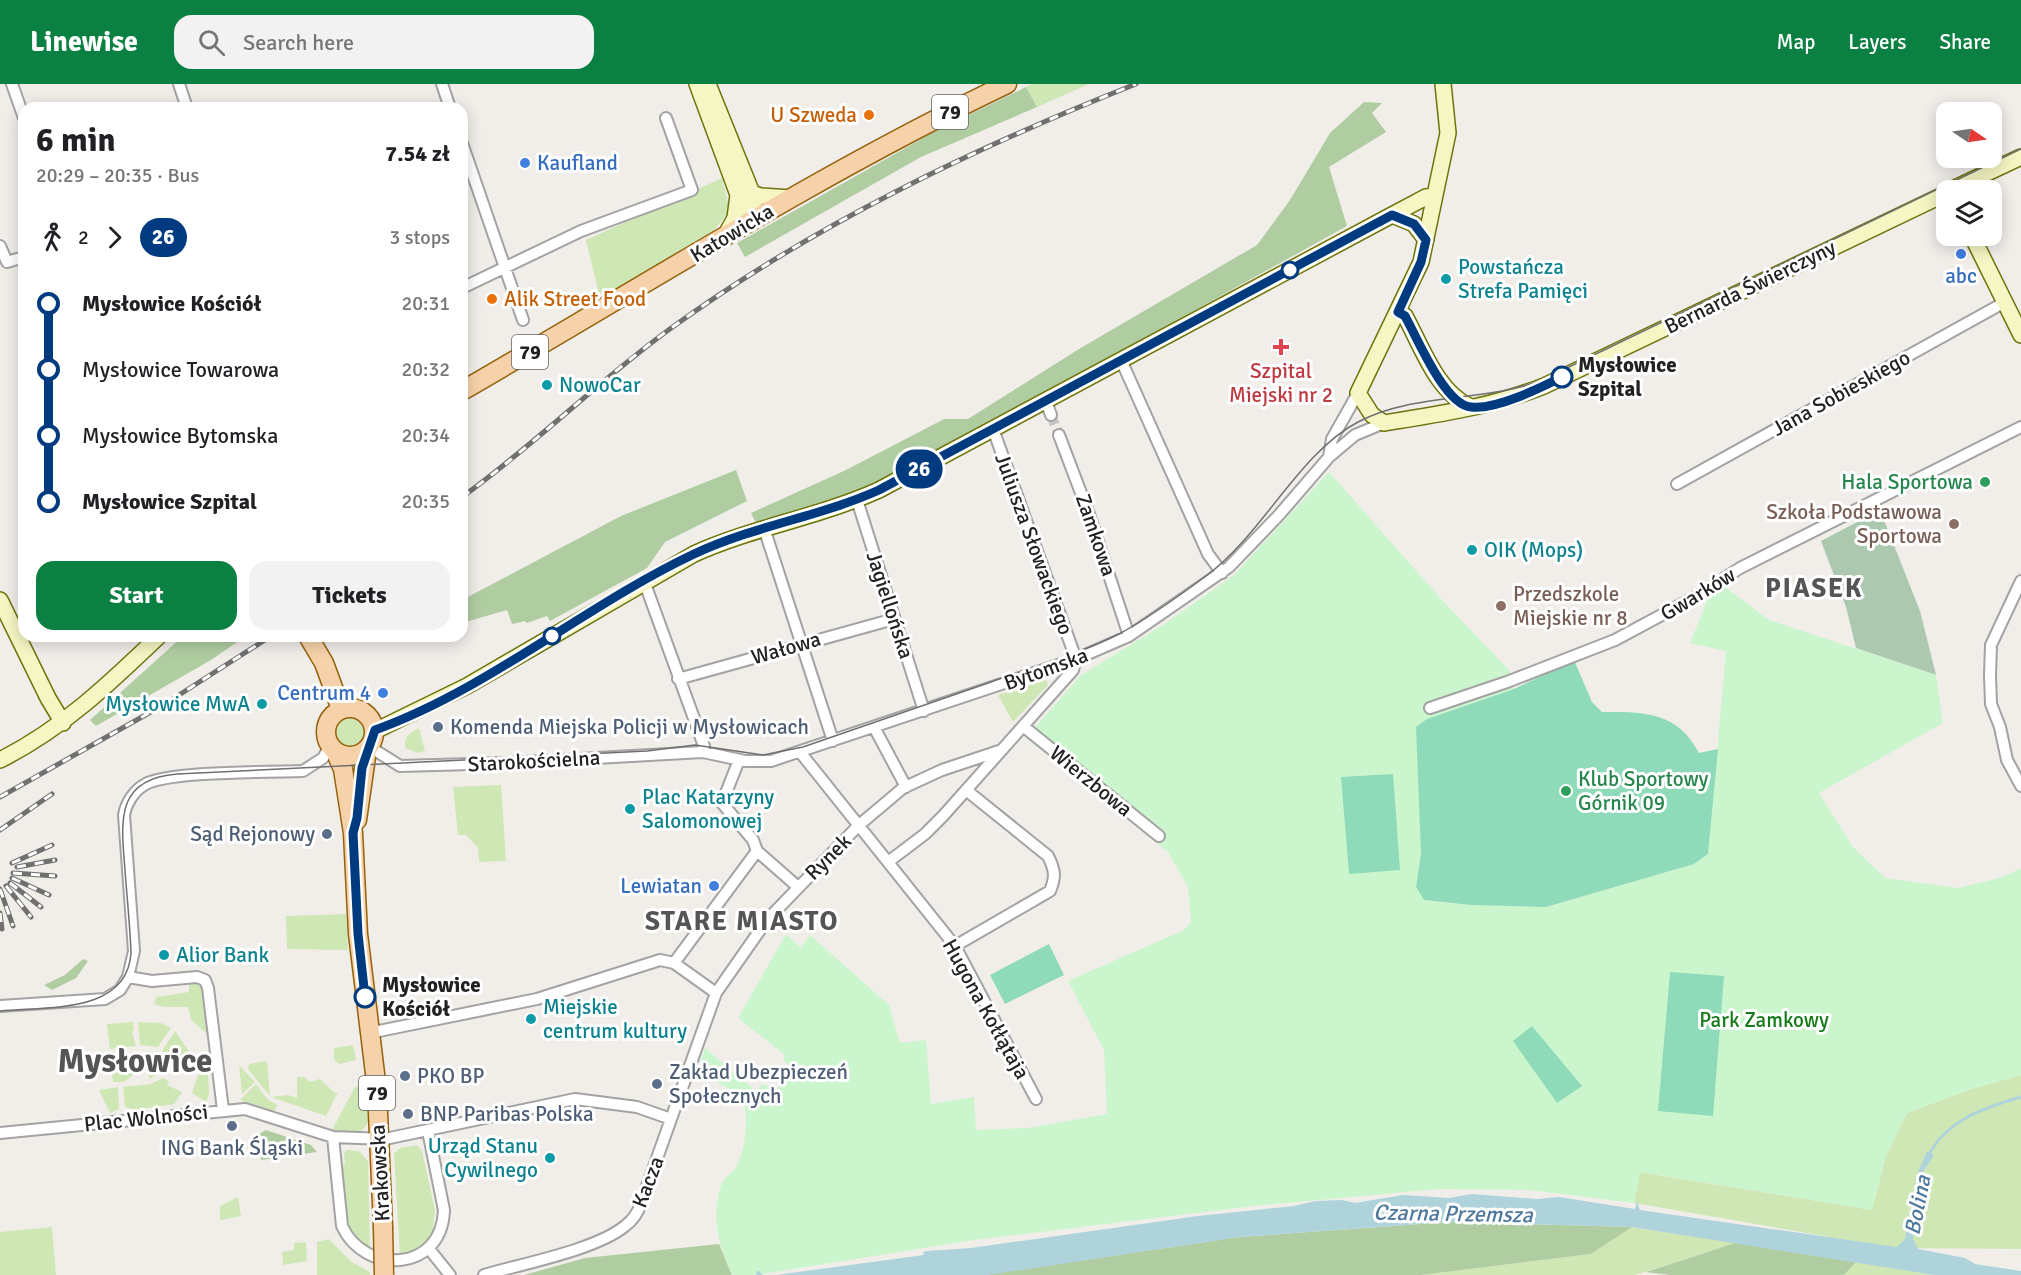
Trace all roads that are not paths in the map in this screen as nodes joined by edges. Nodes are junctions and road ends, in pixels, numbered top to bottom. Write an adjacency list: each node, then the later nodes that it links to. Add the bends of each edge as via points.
1 (12, 84): 8 (street)
2 (179, 84): 9 (street)
3 (442, 84): 10 (street)
4 (697, 84): 11 (street)
5 (708, 84): 11 (street); 13 (street)
6 (1007, 84): 19 (main road, Katowicka / 79)
7 (1443, 84): 18 (street, Bytomska, via 1448,133)
8 (18, 102)
9 (185, 102)
10 (448, 102)
11 (706, 106): 13 (street); 17 (street)
12 (666, 118): 28 (street, via 693,190 581,231)
13 (724, 123): 17 (street)
14 (2021, 157): 16 (street)
15 (468, 161): 28 (street)
16 (1973, 180)
17 (745, 194): 19 (street); 22 (street); 23 (street)
18 (1434, 196): 21 (street); 24 (street, Bytomska)
19 (791, 198): 22 (main road, Katowicka / 79)
20 (1936, 198): 38 (street, Bernarda Świerczyny, via 1544,386)
21 (1392, 215): 24 (street, via 1414,224); 34 (street)
22 (754, 220): 23 (main road, Katowicka / 79)
23 (724, 238): 35 (main road, Katowicka / 79)
24 (1426, 240): 31 (street, Bytomska, via 1421,262)
25 (0, 246): 27 (street, via 7,262)
26 (1977, 246): 30 (street)
27 (18, 259)
28 (504, 268): 29 (street); 32 (street)
29 (468, 285)
30 (2005, 302): 33 (street); 45 (street, Jana Sobieskiego)
31 (1398, 312): 36 (street, via 1405,316); 37 (street, Bytomska)
32 (523, 320)
33 (2021, 335)
34 (1122, 360): 42 (street, via 1048,408); 48 (street, via 1208,554)
35 (468, 387)
36 (1447, 392): 38 (street); 39 (street)
37 (1358, 393): 40 (street, via 1372,415); 44 (street, Bytomska, via 1332,439)
38 (1471, 407): 39 (street, Bernarda Świerczyny)
39 (1438, 416): 40 (street, Bernarda Świerczyny)
40 (1384, 423): 44 (street, Bytomska, via 1355,435)
41 (2021, 427): 61 (street, Gwarków, via 1729,575 1615,640)
42 (993, 429): 46 (street); 59 (street, Juliusza Słowackiego)
43 (1059, 435): 54 (street, Zamkowa)
44 (1329, 457): 48 (street, Bytomska)
45 (1677, 484)
46 (857, 500): 47 (street); 52 (street, Jagiellońska)
47 (764, 528): 50 (street, via 694,554); 58 (street)
48 (1222, 573): 54 (street, Bytomska)
49 (2021, 581): 75 (street, via 1991,645 1991,704 2007,760)
50 (644, 582): 60 (street); 68 (street)
51 (0, 600): 53 (street)
52 (894, 619): 58 (street, Wałowa); 63 (street, Jagiellońska)
53 (17, 622)
54 (1129, 636): 59 (street, Bytomska)
55 (26, 642): 64 (street)
56 (153, 642): 64 (street)
57 (312, 642): 62 (main road, via 324,663)
58 (801, 643): 60 (street, Wałowa); 67 (street)
59 (1076, 659): 63 (street, Bytomska); 65 (street, via 1073,670)
60 (678, 679): 71 (street, via 705,746)
61 (1430, 708)
62 (341, 710): 68 (main road, via 363,711 371,720); 69 (main road, 79, via 327,727)
63 (924, 711): 66 (street, Bytomska)
64 (63, 723): 73 (street)
65 (1023, 726): 70 (street); 80 (street, Wierzbowa)
66 (874, 727): 67 (street, Bytomska); 76 (street)
67 (833, 741): 72 (street, Bytomska)
68 (370, 742): 69 (main road, via 352,756); 71 (street, Starokościelna, via 400,766); 79 (main road, Krakowska / 79)
69 (333, 748): 79 (main road, Krakowska / 79, via 344,777); 86 (street, via 303,771 161,778 138,789 124,815 134,951)
70 (999, 751): 76 (street, Rynek); 77 (street)
71 (703, 752): 74 (street, Bytomska)
72 (800, 752): 74 (street, Bytomska, via 771,761); 78 (street, Hugona Kołłątaja)
73 (0, 760)
74 (739, 760): 81 (street, via 722,803 753,840)
75 (2021, 786)
76 (906, 787): 78 (street, Rynek)
77 (966, 790): 82 (street, via 925,834); 84 (street, via 1048,856 1055,881 1050,891)
78 (858, 826): 82 (street, Hugona Kołłątaja); 83 (street, Rynek)
79 (353, 833): 89 (main road, Krakowska / 79, via 358,934)
80 (1159, 836)
81 (757, 851): 83 (street); 85 (street)
82 (888, 862): 84 (street, Hugona Kołłątaja)
83 (798, 887): 87 (street, Rynek, via 753,937)
84 (955, 946): 90 (street, Hugona Kołłątaja)
85 (674, 963): 87 (street); 89 (street, via 660,960 537,999)
86 (128, 977): 88 (street, via 120,990 105,999); 91 (street, Plac Wolności, via 141,981 197,977 205,980)
87 (716, 993): 92 (street, Kacza)
88 (0, 1006)
89 (369, 1033): 96 (main road, Krakowska / 79)
90 (1036, 1099)
91 (223, 1110): 94 (street, Plac Wolności); 95 (street, via 245,1109)
92 (671, 1119): 93 (street, via 637,1107 575,1099); 100 (street, Kacza, via 639,1210 624,1227 582,1246)
93 (428, 1131): 96 (street); 97 (street, via 444,1210 439,1237)
94 (0, 1133)
95 (333, 1137): 96 (street); 98 (street, Krakowska, via 346,1236 359,1253)
96 (379, 1139): 98 (main road, Krakowska / 79, bridge)
97 (430, 1250): 98 (street); 99 (street)
98 (386, 1269)
99 (450, 1275)
100 (484, 1275)

